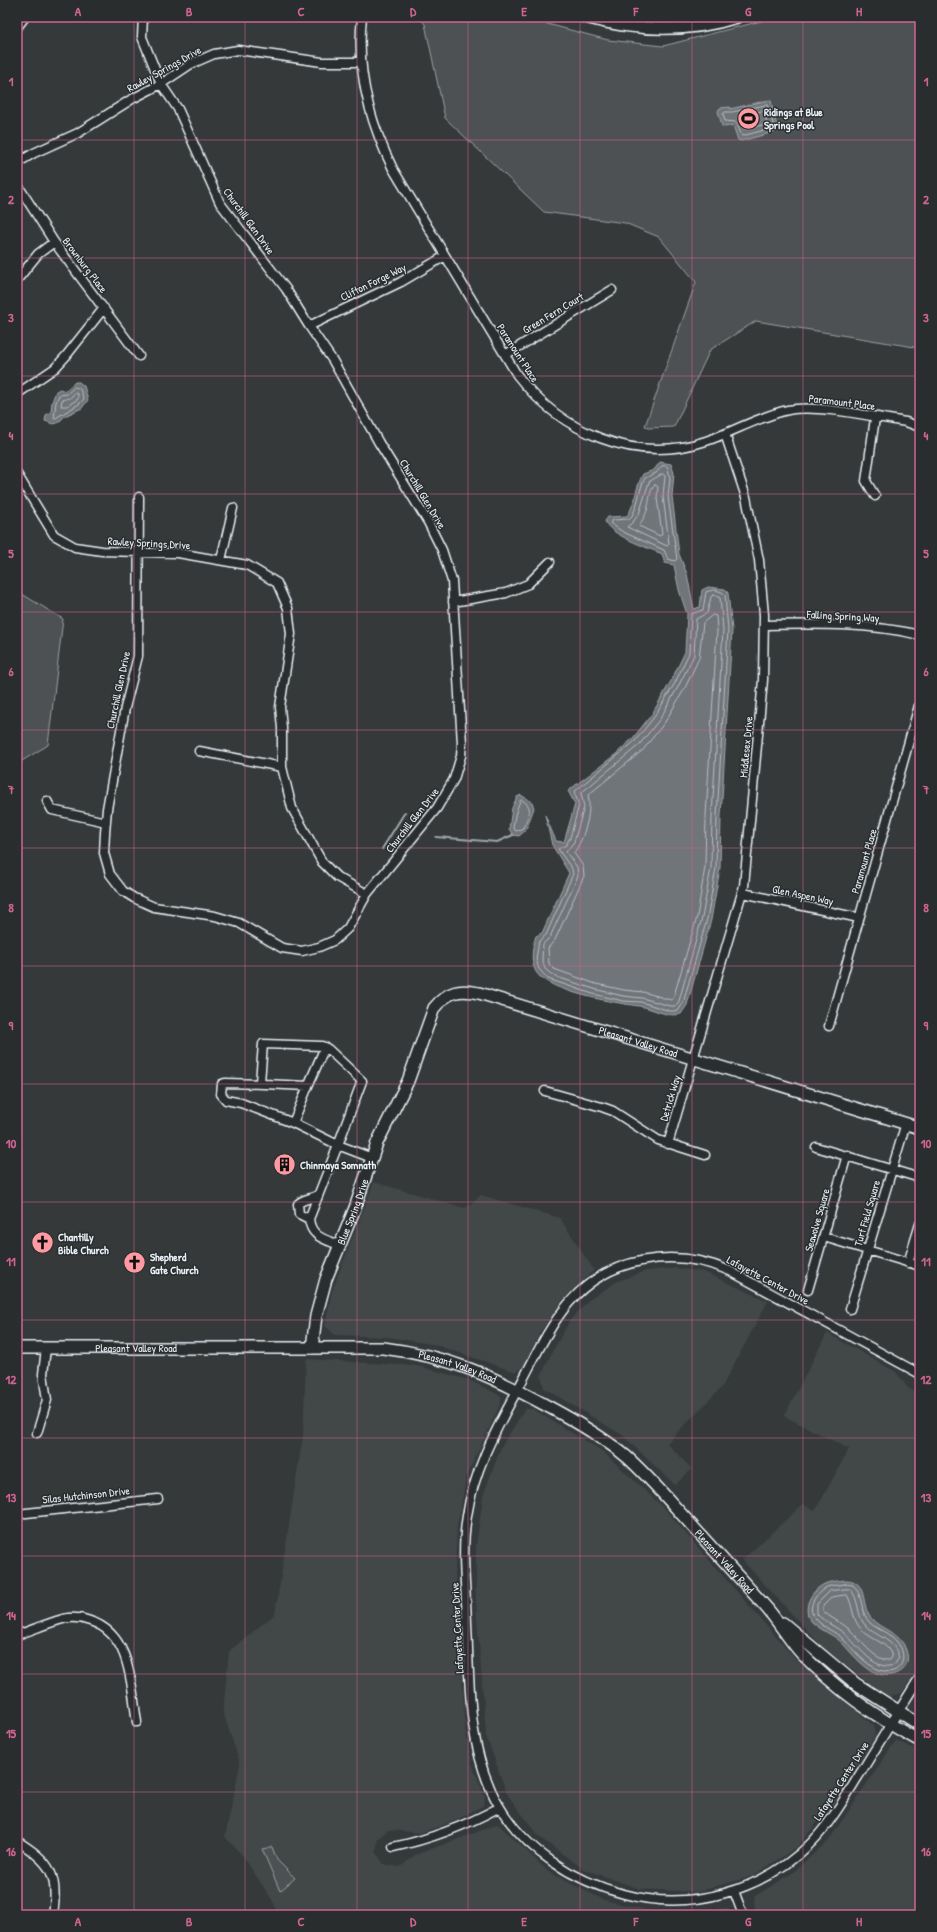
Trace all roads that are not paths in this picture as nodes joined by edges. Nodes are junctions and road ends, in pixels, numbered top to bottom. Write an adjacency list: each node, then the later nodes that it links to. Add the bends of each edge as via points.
1 (23, 17): 6 (main road)
2 (143, 17): 8 (street, Churchill Glen Drive, via 142,37)
3 (362, 17): 7 (street, Paramount Place)
4 (585, 17): 5 (main road, via 623,26 663,29 707,24)
5 (737, 17)
6 (17, 25)
7 (361, 62): 8 (street, Rawley Springs Drive, via 322,62 238,50 214,54 191,64); 12 (street, Paramount Place, via 368,107 383,149)
8 (161, 84): 9 (street, Rawley Springs Drive, via 78,133 34,152); 16 (street, Churchill Glen Drive, via 178,109 220,203 286,289)
9 (17, 163)
10 (17, 184): 11 (street, Brownburg Place)
11 (54, 242): 13 (street, via 38,254); 15 (street, Brownburg Place)
12 (445, 256): 16 (street, Clifton Forge Way, via 401,282); 17 (street, Paramount Place)
13 (17, 280)
14 (612, 290): 17 (street, Green Fern Court)
15 (104, 308): 18 (street, Brownburg Place); 19 (street, via 55,368)
16 (309, 326): 30 (street, Churchill Glen Drive, via 333,361 379,443 428,522 442,550 452,581)
17 (505, 355): 22 (street, Paramount Place, via 517,375 541,402 567,422 596,437 630,446 666,448 704,442)
18 (139, 356)
19 (17, 394)
20 (875, 418): 21 (street, Paramount Place, via 906,422); 22 (street, Paramount Place, via 802,408 777,413); 24 (street, via 866,481)
21 (920, 427)
22 (725, 434): 31 (street, Middlesex Drive, via 755,533)
23 (17, 474): 27 (street, Rawley Springs Drive, via 54,535 75,547)
24 (875, 496)
25 (139, 497): 27 (street, Churchill Glen Drive)
26 (233, 508): 28 (street)
27 (138, 553): 28 (street, Rawley Springs Drive, via 178,553); 37 (street, Churchill Glen Drive, via 138,656 124,708)
28 (221, 560): 35 (street, Rawley Springs Drive, via 247,565 277,583 288,608 291,634 280,707)
29 (550, 562): 30 (street, via 528,584 521,587 506,593)
30 (453, 602): 39 (street, Churchill Glen Drive, via 462,720 462,743 457,769 437,808)
31 (765, 625): 32 (street, Falling Spring Way, via 853,625); 38 (street, Middlesex Drive, via 762,687)
32 (920, 635)
33 (920, 702): 40 (street, Paramount Place)
34 (199, 751): 35 (street)
35 (282, 767): 39 (street, Rawley Springs Drive, via 292,808 322,862 337,877)
36 (47, 802): 37 (street, via 52,810)
37 (106, 822): 39 (street, Churchill Glen Drive, via 104,853 110,874 123,891 154,907 215,916 239,923 282,948 302,951 335,940 348,928)
38 (743, 893): 40 (street, Glen Aspen Way); 43 (street, Middlesex Drive)
39 (367, 894)
40 (859, 918): 41 (street, Paramount Place)
41 (829, 1026)
42 (325, 1047): 45 (street, via 263,1044 260,1082); 46 (street); 52 (street, via 362,1081)
43 (694, 1058): 44 (main road, Pleasant Valley Road, via 466,990 446,996 434,1008); 49 (main road, Pleasant Valley Road); 51 (street, Detrick Way)
44 (408, 1081): 56 (main road, Blue Spring Drive, via 384,1126)
45 (264, 1084): 46 (street); 48 (street, via 225,1083 220,1090 223,1097 231,1102 241,1103)
46 (308, 1086): 48 (street)
47 (544, 1091): 51 (street, via 613,1111 648,1135)
48 (293, 1123): 52 (street)
49 (906, 1123): 50 (main road, Pleasant Valley Road); 57 (street, Turf Field Square)
50 (920, 1128)
51 (668, 1144): 54 (street)
52 (338, 1145): 56 (street); 59 (street)
53 (816, 1146): 55 (street)
54 (705, 1155)
55 (847, 1155): 57 (street); 62 (street, Seawolve Square)
56 (372, 1158): 63 (main road, Blue Spring Drive)
57 (891, 1169): 58 (street); 64 (street, Turf Field Square)
58 (920, 1178)
59 (318, 1195): 60 (street); 60 (street, via 298,1204 299,1214)
60 (308, 1219): 63 (street, via 316,1236)
61 (920, 1224): 65 (street)
62 (824, 1237): 64 (street); 67 (street, Seawolve Square)
63 (340, 1245): 71 (main road, Blue Spring Drive, via 319,1302)
64 (867, 1251): 65 (street); 68 (street, Turf Field Square)
65 (908, 1263): 66 (street)
66 (920, 1266)
67 (808, 1290)
68 (850, 1309)
69 (17, 1348): 70 (main road, Pleasant Valley Road)
70 (46, 1348): 71 (main road, Pleasant Valley Road); 74 (street, via 43,1374 47,1400)
71 (312, 1348): 73 (main road, Pleasant Valley Road, via 383,1348 430,1356 488,1375)
72 (920, 1374): 73 (street, Lafayette Center Drive, via 730,1271 701,1260 670,1257 646,1260 615,1269 580,1291 559,1316)
73 (518, 1390): 77 (main road, Pleasant Valley Road, via 583,1426 626,1456 657,1486); 85 (street, Lafayette Center Drive, via 482,1459 470,1497 465,1536 474,1736 484,1773)
74 (37, 1433)
75 (158, 1499): 76 (street, Silas Hutchinson Drive)
76 (17, 1514)
77 (777, 1619): 80 (main road, Pleasant Valley Road, via 856,1684); 82 (main road, Pleasant Valley Road, via 801,1653 817,1669)
78 (17, 1635): 81 (street, via 72,1618 103,1626 114,1635 125,1655)
79 (920, 1677): 80 (street, Lafayette Center Drive)
80 (898, 1712): 82 (street, Lafayette Center Drive); 83 (main road, Pleasant Valley Road)
81 (137, 1722)
82 (890, 1724): 84 (main road, Pleasant Valley Road); 88 (street, Lafayette Center Drive, via 836,1812 813,1841 786,1864 765,1877)
83 (920, 1725)
84 (920, 1741)
85 (500, 1807): 87 (street, via 439,1835); 88 (street, Lafayette Center Drive, via 517,1829 545,1857 571,1874 606,1890 659,1900 702,1898)
86 (17, 1842): 89 (street, via 36,1853 48,1868 55,1884)
87 (393, 1847)
88 (734, 1890): 90 (street)
89 (53, 1915)
90 (743, 1915)

